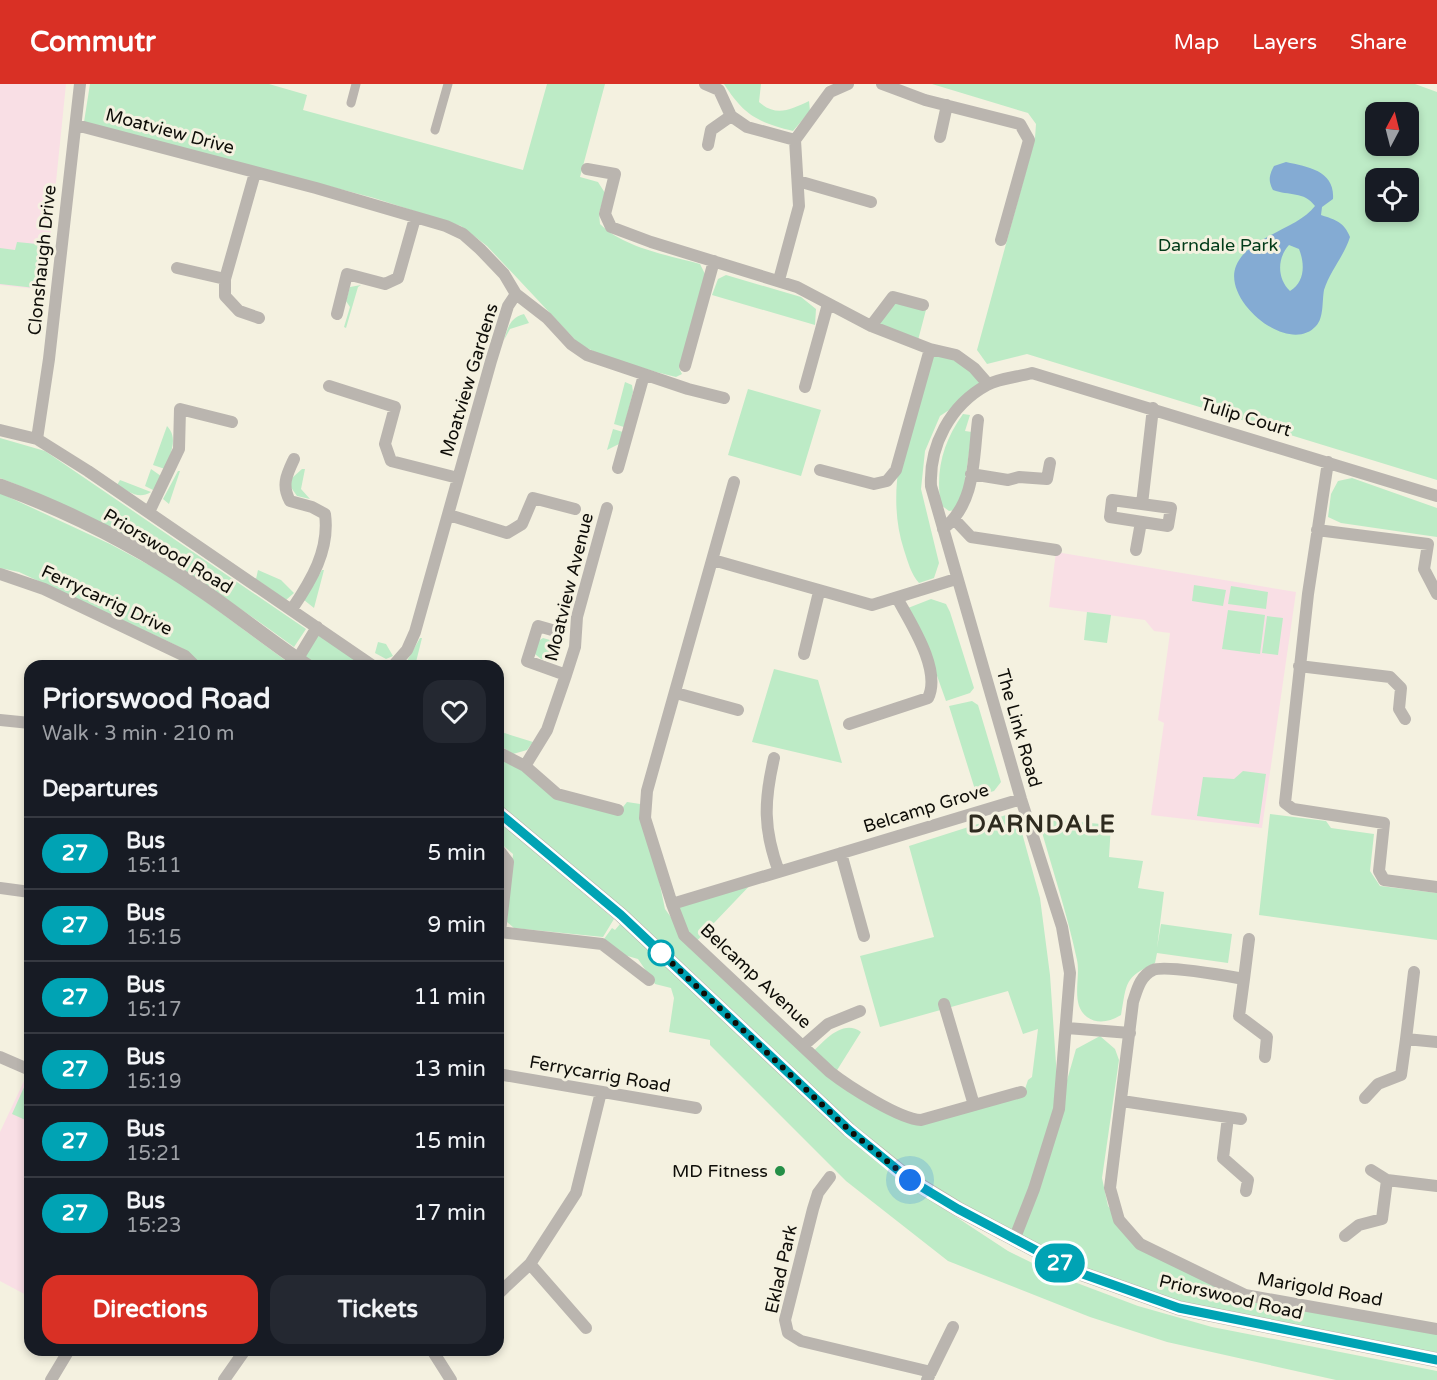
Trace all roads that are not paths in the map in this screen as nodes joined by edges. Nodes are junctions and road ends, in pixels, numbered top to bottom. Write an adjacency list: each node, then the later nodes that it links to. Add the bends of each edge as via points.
1 (80, 84): 10 (street, Clonshaugh Drive)
2 (356, 84): 7 (street)
3 (448, 84): 11 (street)
4 (705, 84): 9 (street, via 719,90)
5 (848, 84): 13 (street, via 830,92)
6 (882, 84): 8 (street)
7 (351, 103)
8 (947, 105): 12 (street); 20 (street, via 1020,124 1029,140)
9 (731, 116): 13 (street, via 747,127); 14 (street, via 711,130)
10 (76, 125): 16 (street, Moatview Drive); 42 (street, Clonshaugh Drive)
11 (435, 130)
12 (940, 137)
13 (795, 140): 17 (street)
14 (708, 145)
15 (587, 169): 21 (street, via 615,174 605,214 611,227)
16 (255, 173): 19 (street, Moatview Drive); 23 (street)
17 (798, 181): 18 (street); 24 (street, via 799,206)
18 (871, 202)
19 (415, 218): 25 (street, Moatview Drive, via 463,234 504,274); 28 (street, via 398,278 385,284 347,274)
20 (1001, 240)
21 (714, 261): 24 (street); 32 (street)
22 (177, 268): 23 (street)
23 (225, 279): 29 (street, via 225,296 231,305)
24 (779, 280): 26 (street)
25 (516, 294): 33 (street, Moatview Drive, via 587,355); 49 (street, Moatview Gardens, via 508,306)
26 (828, 304): 30 (street); 36 (street)
27 (923, 305): 30 (street, via 893,297)
28 (337, 314)
29 (260, 318)
30 (871, 326): 31 (street)
31 (930, 349): 34 (street, via 956,355); 47 (street, via 896,470 886,481 874,483)
32 (685, 366)
33 (644, 375): 37 (street, Moatview Drive); 46 (street)
34 (988, 384): 38 (street, Tulip Court, via 1032,373); 60 (street, The Link Road, via 965,400 949,420 932,454 931,486)
35 (328, 386): 49 (street, Moatview Gardens, via 395,407 385,444 392,461)
36 (805, 387)
37 (724, 398)
38 (1153, 408): 44 (street, Tulip Court); 53 (street)
39 (978, 420): 48 (street)
40 (232, 422): 56 (street, via 180,409 179,449)
41 (0, 430): 42 (street)
42 (37, 439): 56 (street)
43 (294, 459): 70 (street, via 284,491 290,501 325,514 327,527 315,575)
44 (1328, 462): 52 (street, Tulip Court); 61 (street)
45 (1050, 463): 48 (street, via 1047,479 1008,480)
46 (618, 468)
47 (820, 470)
48 (971, 474): 58 (street, via 968,496)
49 (458, 478): 57 (street, Moatview Gardens)
50 (735, 482): 64 (street, Belcamp Avenue)
51 (0, 486): 75 (street, Priorswood Road, via 56,508 142,553)
52 (1437, 496)
53 (1142, 504): 59 (street, via 1171,508 1168,526); 59 (street, via 1112,500 1110,517)
54 (607, 508): 80 (street, Moatview Avenue, via 577,617)
55 (575, 509): 57 (street, via 532,498 522,524 507,533)
56 (149, 512): 70 (street)
57 (449, 515): 78 (street, Moatview Gardens, via 416,632)
58 (955, 520): 60 (street); 62 (street, via 971,537)
59 (1141, 522): 63 (street)
60 (943, 529): 66 (street, The Link Road)
61 (1317, 530): 68 (street, via 1428,544 1424,569); 79 (street)
62 (1056, 549)
63 (1136, 550)
64 (713, 560): 67 (street); 81 (street, Belcamp Avenue)
65 (0, 574): 74 (street, Ferrycarrig Drive, via 44,589)
66 (956, 579): 69 (street); 90 (street, The Link Road)
67 (819, 592): 69 (street, via 872,605); 73 (street)
68 (1437, 594)
69 (897, 598): 86 (street, via 916,629 931,678 930,693 928,698)
70 (292, 609): 71 (street)
71 (317, 627): 76 (street); 77 (street)
72 (559, 632): 80 (street, Moatview Avenue, via 538,626 527,661)
73 (804, 654)
74 (189, 660)
75 (298, 660)
76 (303, 660)
77 (364, 660)
78 (398, 660)
79 (1299, 666): 83 (street, via 1390,677 1401,688 1399,709); 96 (street, via 1285,803 1293,809 1384,822 1379,872 1384,880)
80 (566, 675): 89 (street, Moatview Avenue, via 547,730)
81 (676, 693): 82 (street); 100 (street, Belcamp Avenue, via 647,791 645,818)
82 (738, 710)
83 (1405, 719)
84 (0, 720): 85 (street)
85 (24, 722)
86 (849, 724)
87 (504, 755): 89 (street)
88 (774, 758): 95 (street, via 765,820)
89 (525, 766): 91 (street, via 557,794)
90 (1021, 799): 93 (street, Belcamp Grove); 109 (street, The Link Road, via 1062,927 1070,973)
91 (618, 810)
92 (504, 817): 132 (street, Priorswood Road, via 621,915 849,1130 910,1180)
93 (841, 853): 95 (street, Belcamp Grove); 102 (street)
94 (504, 857): 99 (street, via 508,862)
95 (779, 872): 100 (street, Belcamp Grove)
96 (1437, 887)
97 (0, 888): 98 (street)
98 (24, 891)
99 (504, 893)
100 (672, 904): 113 (street, Belcamp Avenue, via 684,934)
101 (504, 933): 106 (street, via 603,944)
102 (864, 936)
103 (1249, 939): 105 (street)
104 (1414, 972): 111 (street)
105 (1244, 979): 110 (street, Marigold Road, via 1153,970 1139,982); 115 (street, via 1239,1016 1267,1037)
106 (649, 980)
107 (944, 1004): 122 (street)
108 (860, 1011): 113 (street, Belcamp Avenue, via 828,1024)
109 (1067, 1028): 110 (street); 132 (street, The Link Road, via 1059,1110)
110 (1130, 1033): 121 (street, Marigold Road)
111 (1406, 1039): 112 (street); 120 (street, via 1401,1075 1378,1084)
112 (1437, 1042)
113 (804, 1045): 122 (street, Belcamp Avenue, via 848,1086 906,1118 921,1120)
114 (0, 1057): 116 (street)
115 (1265, 1057)
116 (24, 1067)
117 (504, 1075): 118 (street, Ferrycarrig Road)
118 (601, 1092): 123 (street, Ferrycarrig Road); 133 (street, via 576,1193)
119 (1021, 1092): 122 (street, Belcamp Avenue)
120 (1365, 1098)
121 (1122, 1101): 124 (street); 137 (street, Marigold Road, via 1110,1188 1119,1220 1140,1244 1245,1295)
122 (974, 1105)
123 (696, 1108)
124 (1228, 1117): 125 (street); 130 (street, via 1223,1158 1248,1180)
125 (1241, 1119)
126 (1371, 1170): 128 (street)
127 (830, 1177): 142 (street, Eklad Park, via 818,1192 813,1209 785,1320 788,1333 801,1341)
128 (1387, 1180): 129 (street); 131 (street, via 1382,1219 1359,1225)
129 (1437, 1186)
130 (1246, 1191)
131 (1345, 1236)
132 (1014, 1240): 141 (street, Priorswood Road, via 1077,1272 1179,1308)
133 (530, 1264): 134 (street); 136 (street)
134 (504, 1288)
135 (953, 1327): 142 (street)
136 (586, 1328)
137 (1437, 1329)
138 (65, 1356): 143 (street)
139 (241, 1356): 144 (street)
140 (437, 1356): 145 (street)
141 (1437, 1360)
142 (929, 1376)
143 (51, 1380)
144 (224, 1380)
145 (451, 1380)

